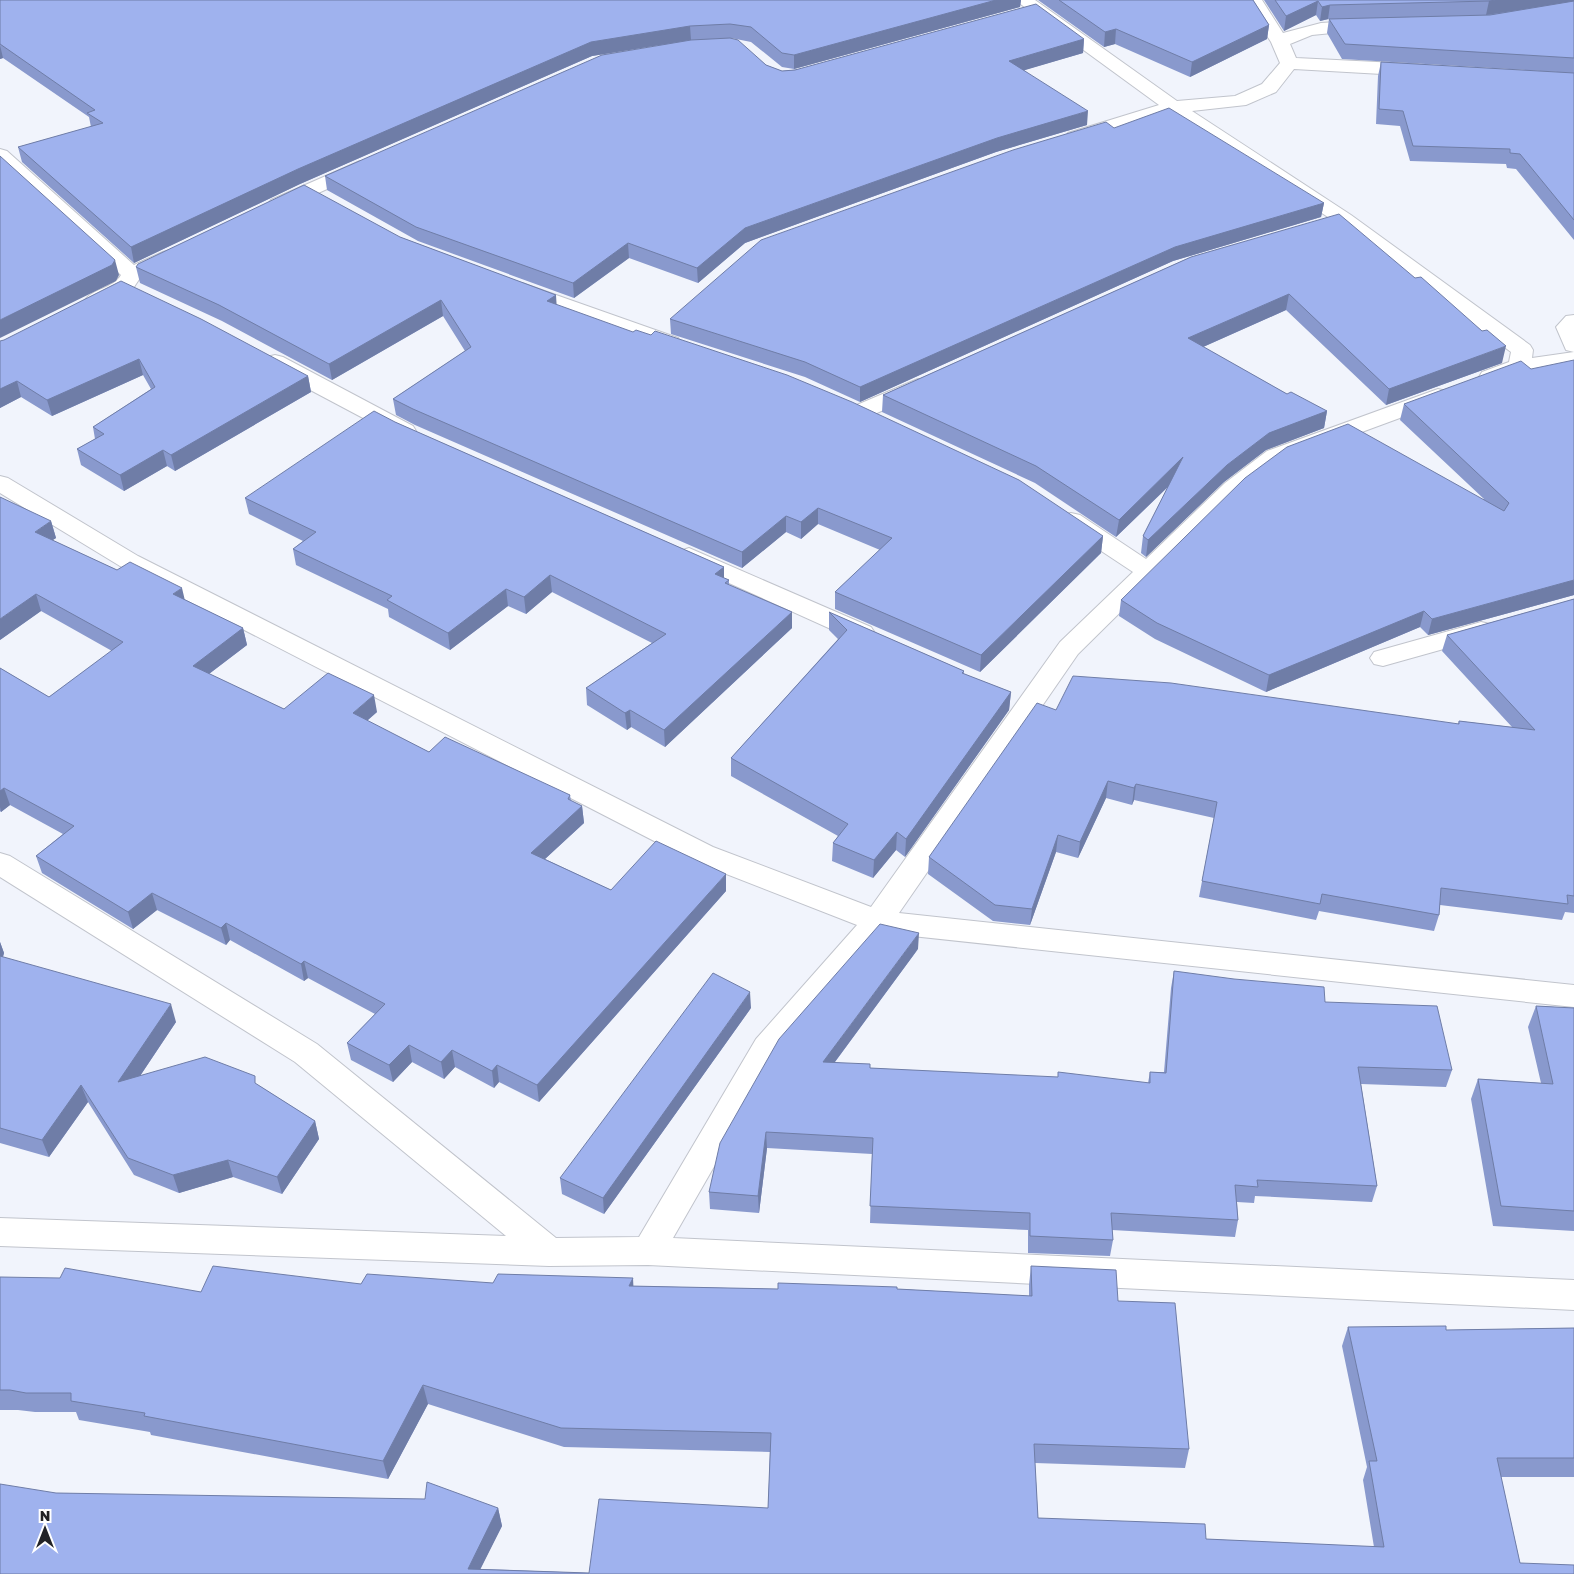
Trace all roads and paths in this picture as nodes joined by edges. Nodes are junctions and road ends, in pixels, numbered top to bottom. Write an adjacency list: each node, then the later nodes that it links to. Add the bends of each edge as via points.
1 (1253, 0): 4 (street)
2 (1027, 8): 7 (street)
3 (1387, 25): 4 (street, via 1328,26 1292,34)
4 (1280, 42): 5 (street)
5 (1288, 63): 6 (street); 7 (street, via 1268,88 1239,101)
6 (1434, 71)
7 (1173, 107): 8 (street); 14 (street)
8 (1061, 141)
9 (0, 155): 18 (street)
10 (381, 158): 11 (street)
11 (308, 190): 12 (street); 13 (street)
12 (334, 204)
13 (264, 210)
14 (1344, 219): 15 (street); 25 (street, via 1522,350)
15 (1315, 227)
16 (185, 248): 18 (street)
17 (502, 281): 22 (street, via 658,330)
18 (133, 285): 19 (street)
19 (75, 311)
20 (1574, 321): 21 (street, via 1567,327)
21 (1574, 345)
22 (687, 348)
23 (257, 352): 28 (street)
24 (1574, 359): 25 (street)
25 (1520, 366): 32 (street, via 1275,456 1233,488)
26 (940, 376): 27 (street, via 852,409)
27 (886, 424)
28 (425, 440)
29 (0, 483): 37 (street, via 129,561 704,854)
30 (1050, 506): 32 (street)
31 (672, 549): 34 (street)
32 (1148, 571): 37 (street, via 1068,648 1019,702)
33 (1507, 623): 35 (street)
34 (882, 642)
35 (1383, 658)
36 (0, 863): 41 (street, via 306,1053)
37 (877, 921): 38 (street); 40 (street, via 766,1047)
38 (1574, 996)
39 (0, 1232): 41 (street)
40 (648, 1251): 41 (street); 42 (street)
41 (549, 1252)
42 (1574, 1296)

